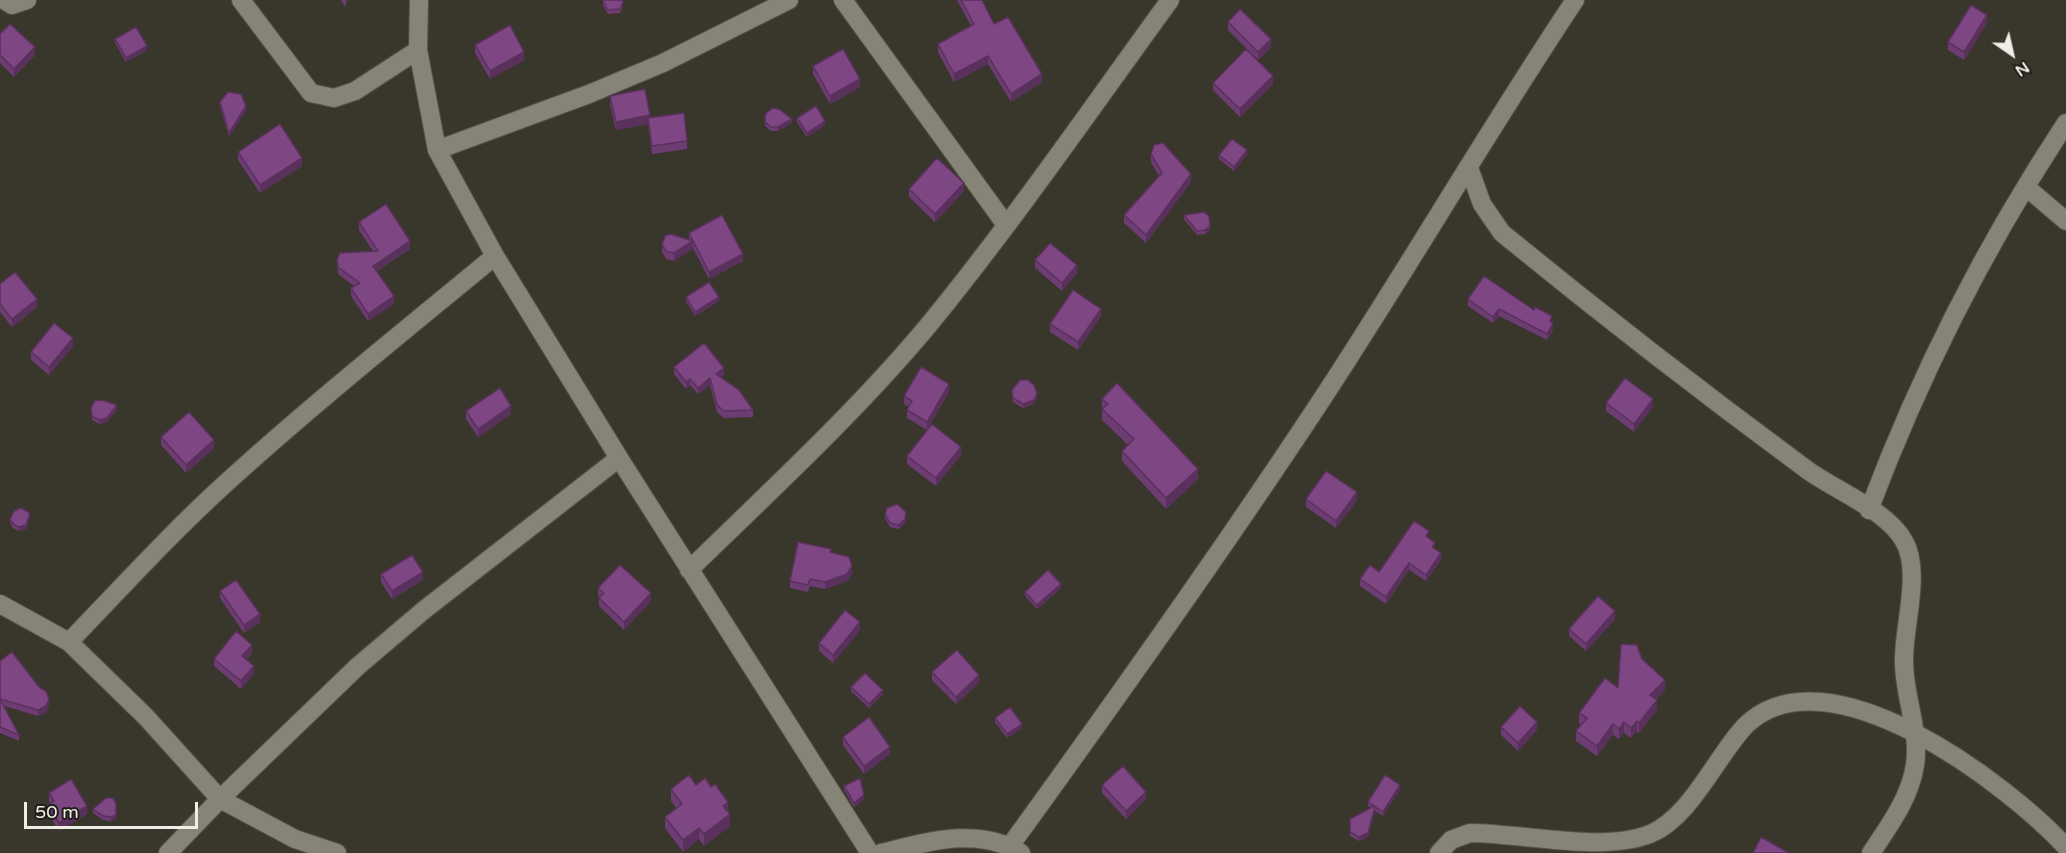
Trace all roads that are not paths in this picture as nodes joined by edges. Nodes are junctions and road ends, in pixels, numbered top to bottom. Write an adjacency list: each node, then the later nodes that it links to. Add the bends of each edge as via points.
1 (4, 0): 2 (street, via 12,5)
2 (27, 0)
3 (241, 0): 9 (street, via 311,93 334,98 355,91)
4 (789, 0): 11 (street, via 663,63)
5 (843, 0): 15 (street)
6 (1170, 0): 15 (street)
7 (1575, 0): 12 (street)
8 (420, 1): 9 (street)
9 (418, 50): 11 (street)
10 (2066, 123): 13 (street)
11 (437, 150): 16 (street)
12 (1469, 168): 18 (street, via 1482,204 1502,233 1808,471); 26 (street, via 1325,393)
13 (2026, 187): 14 (street); 18 (street, via 1936,349)
14 (2066, 220)
15 (1006, 225): 19 (street, via 864,398)
16 (495, 256): 17 (street); 21 (street, via 225,484)
17 (619, 458): 19 (street); 23 (street, via 358,666)
18 (1869, 510): 22 (street, via 1890,524 1905,542 1911,571 1905,685)
19 (689, 570): 30 (street)
20 (0, 604): 21 (street)
21 (69, 642): 23 (street, via 146,717)
22 (1915, 731): 25 (street, via 2024,805); 32 (street, via 1860,711 1820,702 1788,702 1766,710 1746,725 1674,819 1652,834 1628,840 1587,840 1470,833 1451,840); 33 (street, via 1915,764 1908,789)
23 (220, 799): 24 (street); 27 (street)
24 (295, 839): 28 (street); 29 (street)
25 (2066, 847)
26 (1016, 849): 31 (street, via 986,839 961,838)
27 (168, 853)
28 (309, 853)
29 (337, 853)
30 (870, 853)
31 (881, 853)
32 (1439, 853)
33 (1871, 853)

